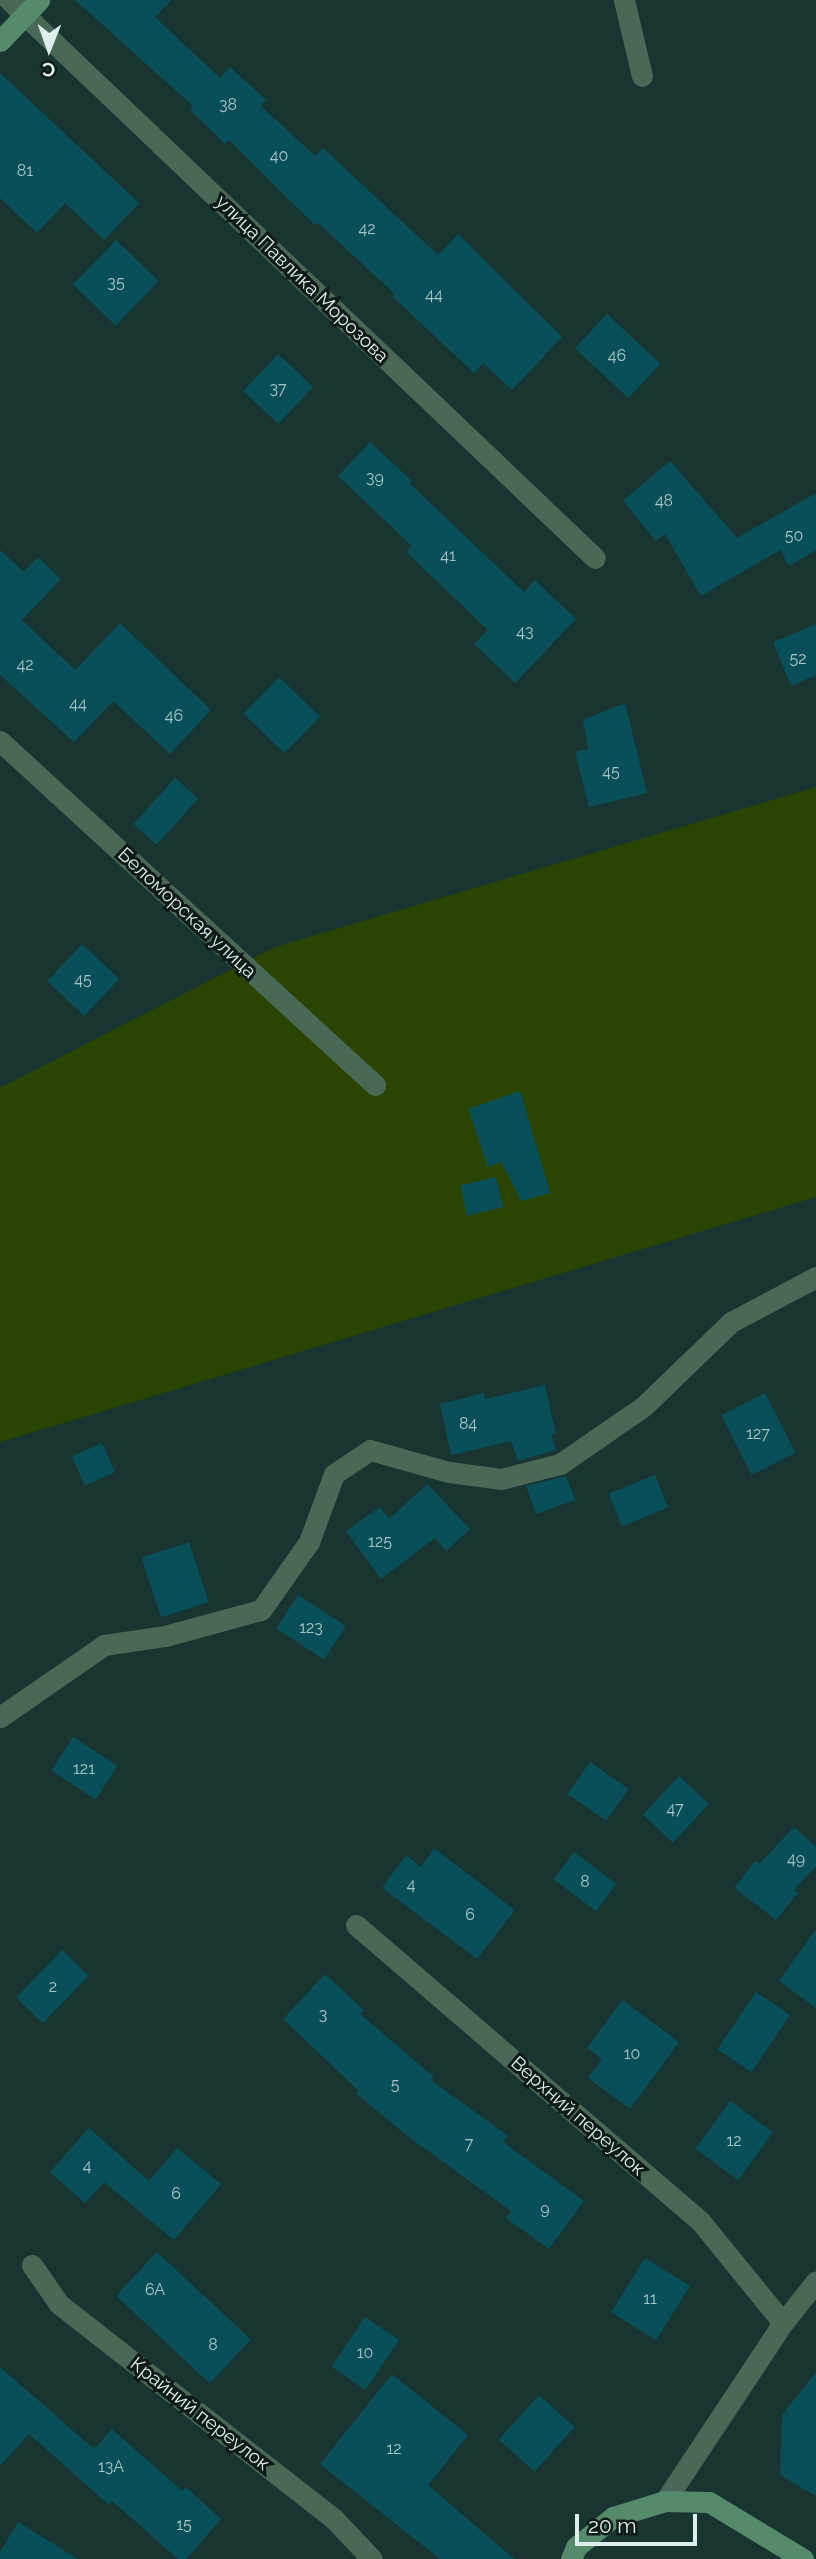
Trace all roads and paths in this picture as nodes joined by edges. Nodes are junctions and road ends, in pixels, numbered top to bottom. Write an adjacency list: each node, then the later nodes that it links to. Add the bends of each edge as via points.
1 (624, 0): 4 (street)
2 (24, 5): 3 (street); 5 (street, улица Павлика Морозова)
3 (0, 41)
4 (642, 76)
5 (595, 558)
6 (0, 741): 7 (street, Беломорская улица)
7 (375, 1085)
8 (816, 1277): 9 (street, via 731,1322 644,1406 560,1464 501,1479 449,1472 370,1451 334,1474 309,1542 261,1610 165,1636 104,1645)
9 (0, 1717)
10 (356, 1925): 13 (street, Верхний переулок, via 701,2222)
11 (32, 2265): 15 (street, Крайний переулок, via 60,2304 334,2519)
12 (816, 2281): 13 (street)
13 (783, 2323): 14 (street)
14 (666, 2501): 16 (street, via 613,2517 576,2547); 17 (street, via 709,2502)
15 (372, 2559)
16 (571, 2559)
17 (803, 2559)

